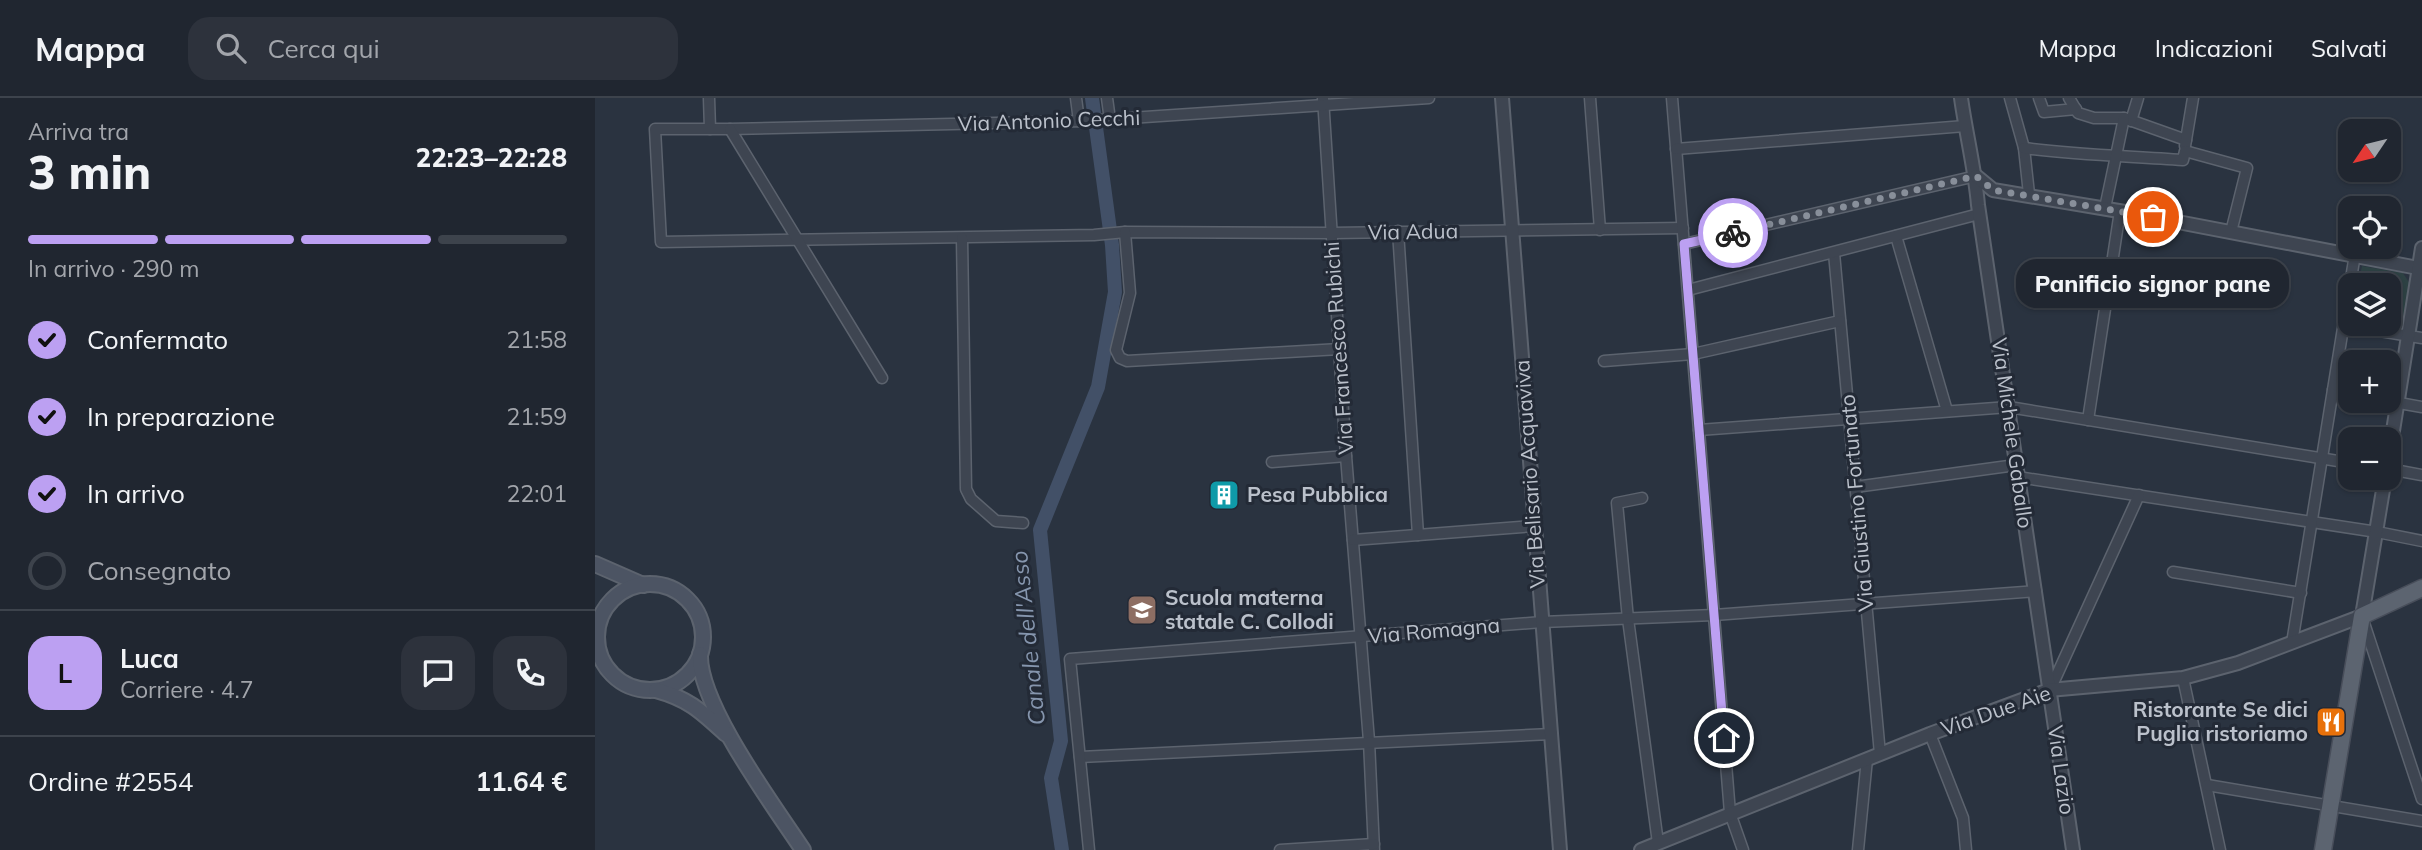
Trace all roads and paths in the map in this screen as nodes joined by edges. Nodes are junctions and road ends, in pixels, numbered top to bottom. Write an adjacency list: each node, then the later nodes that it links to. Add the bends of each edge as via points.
1 (709, 98): 20 (street)
2 (1076, 98): 18 (street)
3 (1107, 98): 16 (street)
4 (1429, 98): 14 (street, Via Antonio Cecchi)
5 (1502, 98): 35 (street, Via Belisario Acquaviva)
6 (1590, 98): 32 (street)
7 (1672, 98): 24 (street)
8 (1961, 98): 19 (street, Via Michele Gaballo)
9 (2010, 98): 23 (street)
10 (2039, 98): 15 (street, via 2044,112)
11 (2069, 98): 15 (street)
12 (2138, 98): 17 (street)
13 (2193, 98): 22 (street)
14 (1323, 102): 16 (street, Via Antonio Cecchi); 37 (street, Via Francesco Rubichi)
15 (2076, 109): 17 (street, via 2094,118)
16 (1108, 120): 18 (street, Via Antonio Cecchi)
17 (2128, 120): 22 (street); 25 (street)
18 (1082, 121): 21 (street, Via Antonio Cecchi)
19 (1965, 126): 24 (street); 26 (street, Via Michele Gaballo)
20 (710, 129): 21 (street, Via Antonio Cecchi); 40 (street, Via Antonio Cecchi, via 655,129 661,242)
21 (730, 129): 40 (street)
22 (2185, 145): 25 (street, via 2183,160); 36 (street, via 2246,168)
23 (2024, 148): 25 (street); 27 (street)
24 (1676, 149): 31 (street)
25 (2116, 155): 28 (street)
26 (1976, 176): 27 (street, via 1993,190); 30 (street, Via Michele Gaballo); 41 (street)
27 (2029, 194): 28 (street)
28 (2105, 208): 29 (street)
29 (2120, 211): 36 (street); 65 (street)
30 (1979, 214): 38 (street); 61 (street, Via Michele Gaballo)
31 (1683, 228): 32 (street, Via Adua); 41 (street)
32 (1600, 230): 35 (street, Via Adua)
33 (1398, 231): 35 (street, Via Adua); 37 (street, Via Adua); 82 (street)
34 (1122, 232): 37 (street, Via Adua); 39 (street, Via Adua); 53 (street, via 1130,293 1116,350 1119,358)
35 (1512, 232): 80 (street, Via Belisario Acquaviva)
36 (2231, 232): 43 (street)
37 (1332, 233): 53 (street, Via Francesco Rubichi)
38 (1896, 236): 44 (street); 63 (street)
39 (962, 237): 40 (street, Via Adua); 79 (street, via 966,489 996,521)
40 (798, 241): 57 (street)
41 (1684, 244): 47 (street)
42 (2422, 248): 46 (street)
43 (2338, 251)
44 (1834, 253): 47 (street); 48 (street, Via Giustino Fortunato)
45 (2378, 259): 46 (street)
46 (2420, 268): 51 (street)
47 (1688, 290): 54 (street)
48 (1840, 321): 54 (street); 64 (street, Via Giustino Fortunato)
49 (2401, 335): 51 (street)
50 (2342, 336): 58 (street)
51 (2408, 336): 52 (street); 56 (street)
52 (2422, 338)
53 (1340, 349): 67 (street, Via Francesco Rubichi)
54 (1693, 354): 55 (street); 66 (street)
55 (1604, 361)
56 (2401, 365)
57 (882, 378)
58 (2333, 390): 59 (street); 68 (street)
59 (2338, 391)
60 (2401, 404): 62 (street)
61 (2009, 407): 63 (street); 65 (street); 71 (street, Via Michele Gaballo)
62 (2422, 407)
63 (1947, 411): 64 (street)
64 (1849, 418): 66 (street); 74 (street, Via Giustino Fortunato)
65 (2088, 420): 68 (street)
66 (1699, 430): 92 (street)
67 (1346, 456): 70 (street); 83 (street, Via Francesco Rubichi)
68 (2322, 458): 69 (street); 78 (street)
69 (2338, 461)
70 (1272, 462)
71 (2017, 471): 74 (street); 76 (street); 89 (street, Via Michele Gaballo)
72 (2401, 471): 73 (street)
73 (2422, 475)
74 (1855, 487): 91 (street, Via Giustino Fortunato)
75 (2383, 490): 81 (street)
76 (2139, 495): 78 (street); 102 (street)
77 (1642, 498): 94 (street, via 1617,503)
78 (2312, 522): 81 (street); 90 (street)
79 (1023, 523)
80 (1534, 526): 82 (street); 95 (street, Via Belisario Acquaviva)
81 (2377, 532): 84 (street); 93 (street)
82 (1417, 535): 83 (street)
83 (1353, 540): 97 (street, Via Francesco Rubichi)
84 (2422, 541)
85 (595, 564): 87 (main road)
86 (2173, 572): 90 (street)
87 (643, 585): 96 (main road, via 622,593 606,607); 99 (main road, via 671,589 694,608 701,630)
88 (2422, 588): 93 (main road)
89 (2036, 591): 91 (street, Via Romagna); 102 (street, Via Michele Gaballo)
90 (2301, 593): 98 (street)
91 (1866, 603): 92 (street, Via Romagna); 107 (street, Via Giustino Fortunato)
92 (1714, 615): 94 (street, Via Romagna); 112 (street)
93 (2362, 616): 98 (street, Via Due Aie); 110 (street); 111 (main road)
94 (1628, 619): 95 (street, Via Romagna); 114 (street)
95 (1542, 622): 97 (street, Via Romagna); 103 (street, Via Belisario Acquaviva)
96 (596, 634): 101 (main road, via 606,668 618,680 634,688)
97 (1360, 636): 106 (street, Via Francesco Rubichi); 108 (street, Via Romagna, via 1070,659)
98 (2292, 643): 100 (street, Via Due Aie)
99 (700, 653): 101 (main road, via 683,678); 105 (main road, via 700,668)
100 (2183, 678): 102 (street, Via Due Aie); 109 (street)
101 (655, 690): 105 (main road, via 678,696 699,709)
102 (2049, 690): 104 (street, Via Due Aie); 124 (street, Via Lazio)
103 (1552, 734): 106 (street); 119 (street, Via Belisario Acquaviva)
104 (1930, 734): 107 (street, Via Due Aie); 123 (street, via 1963,818)
105 (732, 740): 116 (main road)
106 (1369, 741): 108 (street); 115 (street, Via Francesco Rubichi)
107 (1873, 756): 112 (street, Via Due Aie); 122 (street, Via Giustino Fortunato)
108 (1080, 757): 117 (street)
109 (2207, 785): 111 (street); 125 (street)
110 (2422, 799)
111 (2331, 805): 113 (street); 126 (main road)
112 (1730, 813): 114 (street, Via Due Aie); 121 (street)
113 (2422, 821)
114 (1658, 843): 120 (street, Via Due Aie)
115 (1374, 847): 118 (street)
116 (803, 850)
117 (1089, 850)
118 (1280, 850)
119 (1560, 850)
120 (1641, 850)
121 (1743, 850)
122 (1858, 850)
123 (1966, 850)
124 (2073, 850)
125 (2220, 850)
126 (2323, 850)

